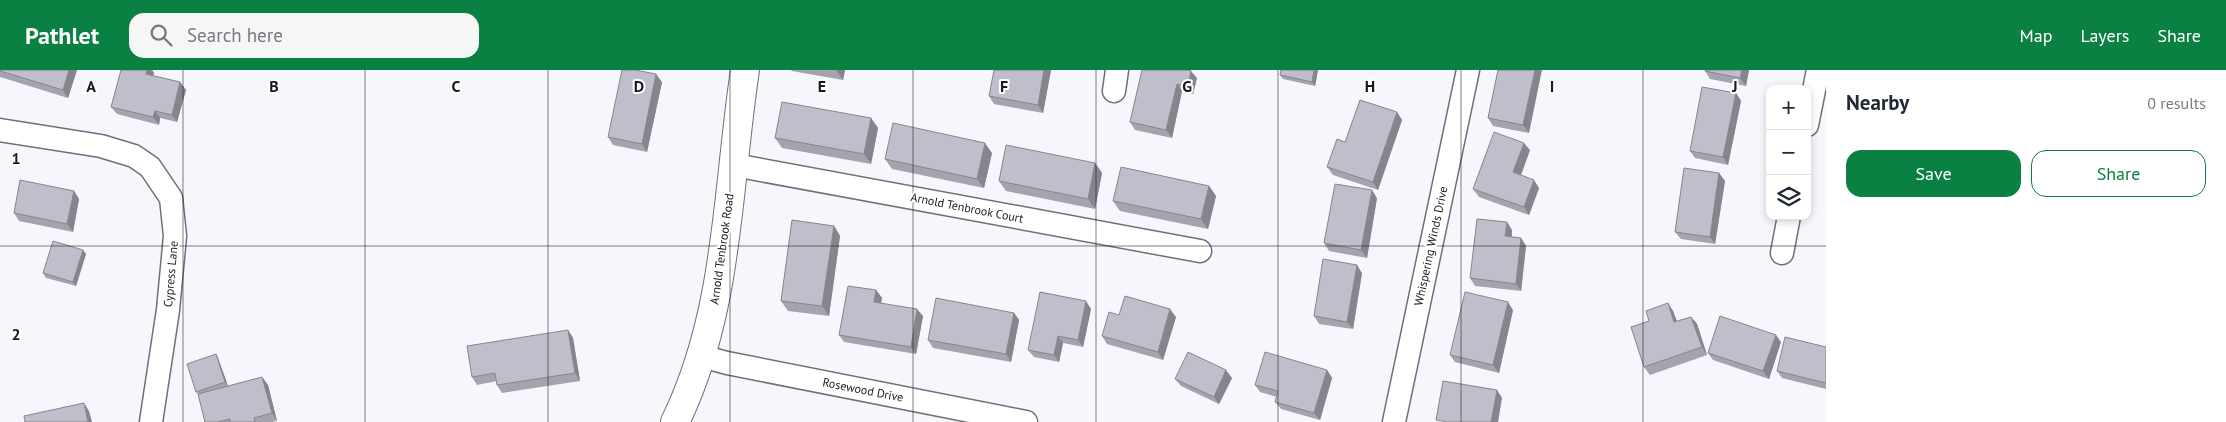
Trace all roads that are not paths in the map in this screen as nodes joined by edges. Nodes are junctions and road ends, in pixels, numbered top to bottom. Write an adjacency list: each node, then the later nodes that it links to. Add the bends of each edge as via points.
1 (745, 70): 6 (street, Arnold Tenbrook Road)
2 (1468, 70): 14 (street, Whispering Winds Drive)
3 (1818, 70): 4 (street)
4 (1811, 105)
5 (0, 130): 11 (street, Cypress Lane, via 101,146 134,156 150,167 170,198 175,236 168,310)
6 (734, 164): 8 (street, Arnold Tenbrook Court); 10 (street, Arnold Tenbrook Road, via 716,297)
7 (1788, 220): 9 (street)
8 (1200, 251)
9 (1782, 253)
10 (701, 356): 12 (street, Arnold Tenbrook Road); 13 (street, Rosewood Drive)
11 (151, 422)
12 (675, 422)
13 (1026, 422)
14 (1394, 422)

